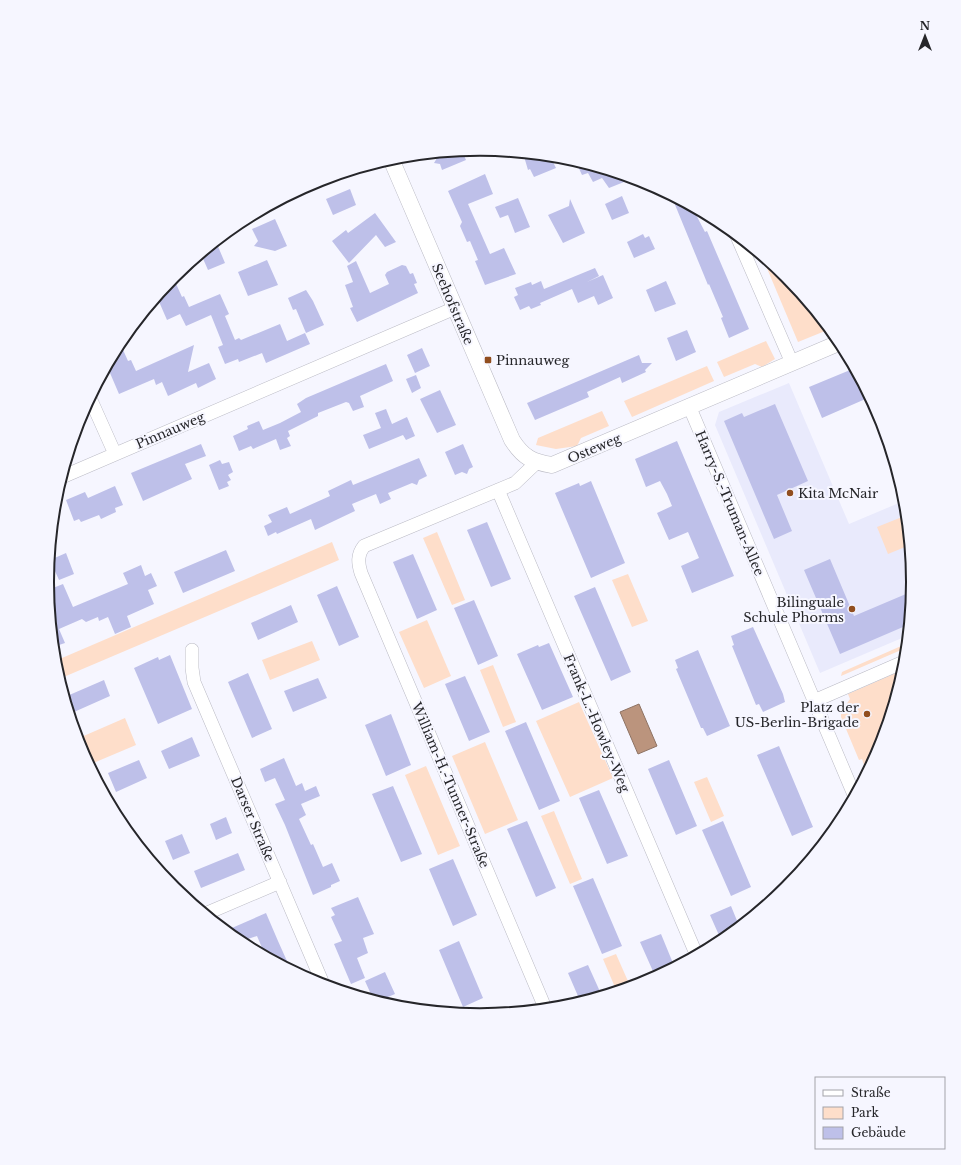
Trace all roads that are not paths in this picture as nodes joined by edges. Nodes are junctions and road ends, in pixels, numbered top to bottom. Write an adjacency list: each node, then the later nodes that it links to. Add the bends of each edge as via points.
1 (393, 165): 3 (street, Seehofstraße)
2 (741, 244): 5 (street)
3 (455, 308): 8 (street, Pinnauweg); 9 (street, Seehofstraße, via 512,440 518,449)
4 (834, 345): 5 (street, Osteweg)
5 (792, 363): 7 (street, Osteweg)
6 (93, 405): 8 (street)
7 (690, 408): 9 (street, Osteweg, via 552,466); 14 (street, Harry-S.-Truman-Allee)
8 (115, 454): 10 (street, Pinnauweg)
9 (536, 463): 11 (street, via 515,482)
10 (68, 474)
11 (498, 490): 18 (street, Frank-L.-Howley-Weg); 20 (street, William-H.-Tunner-Straße, via 364,546 358,559 364,580)
12 (192, 650): 16 (street, Darser Straße, via 194,682)
13 (899, 664): 14 (street)
14 (814, 701): 15 (street, Harry-S.-Truman-Allee)
15 (853, 791)
16 (280, 882): 17 (street); 19 (street, Darser Straße)
17 (210, 912)
18 (695, 951)
19 (321, 978)
20 (543, 1004)

